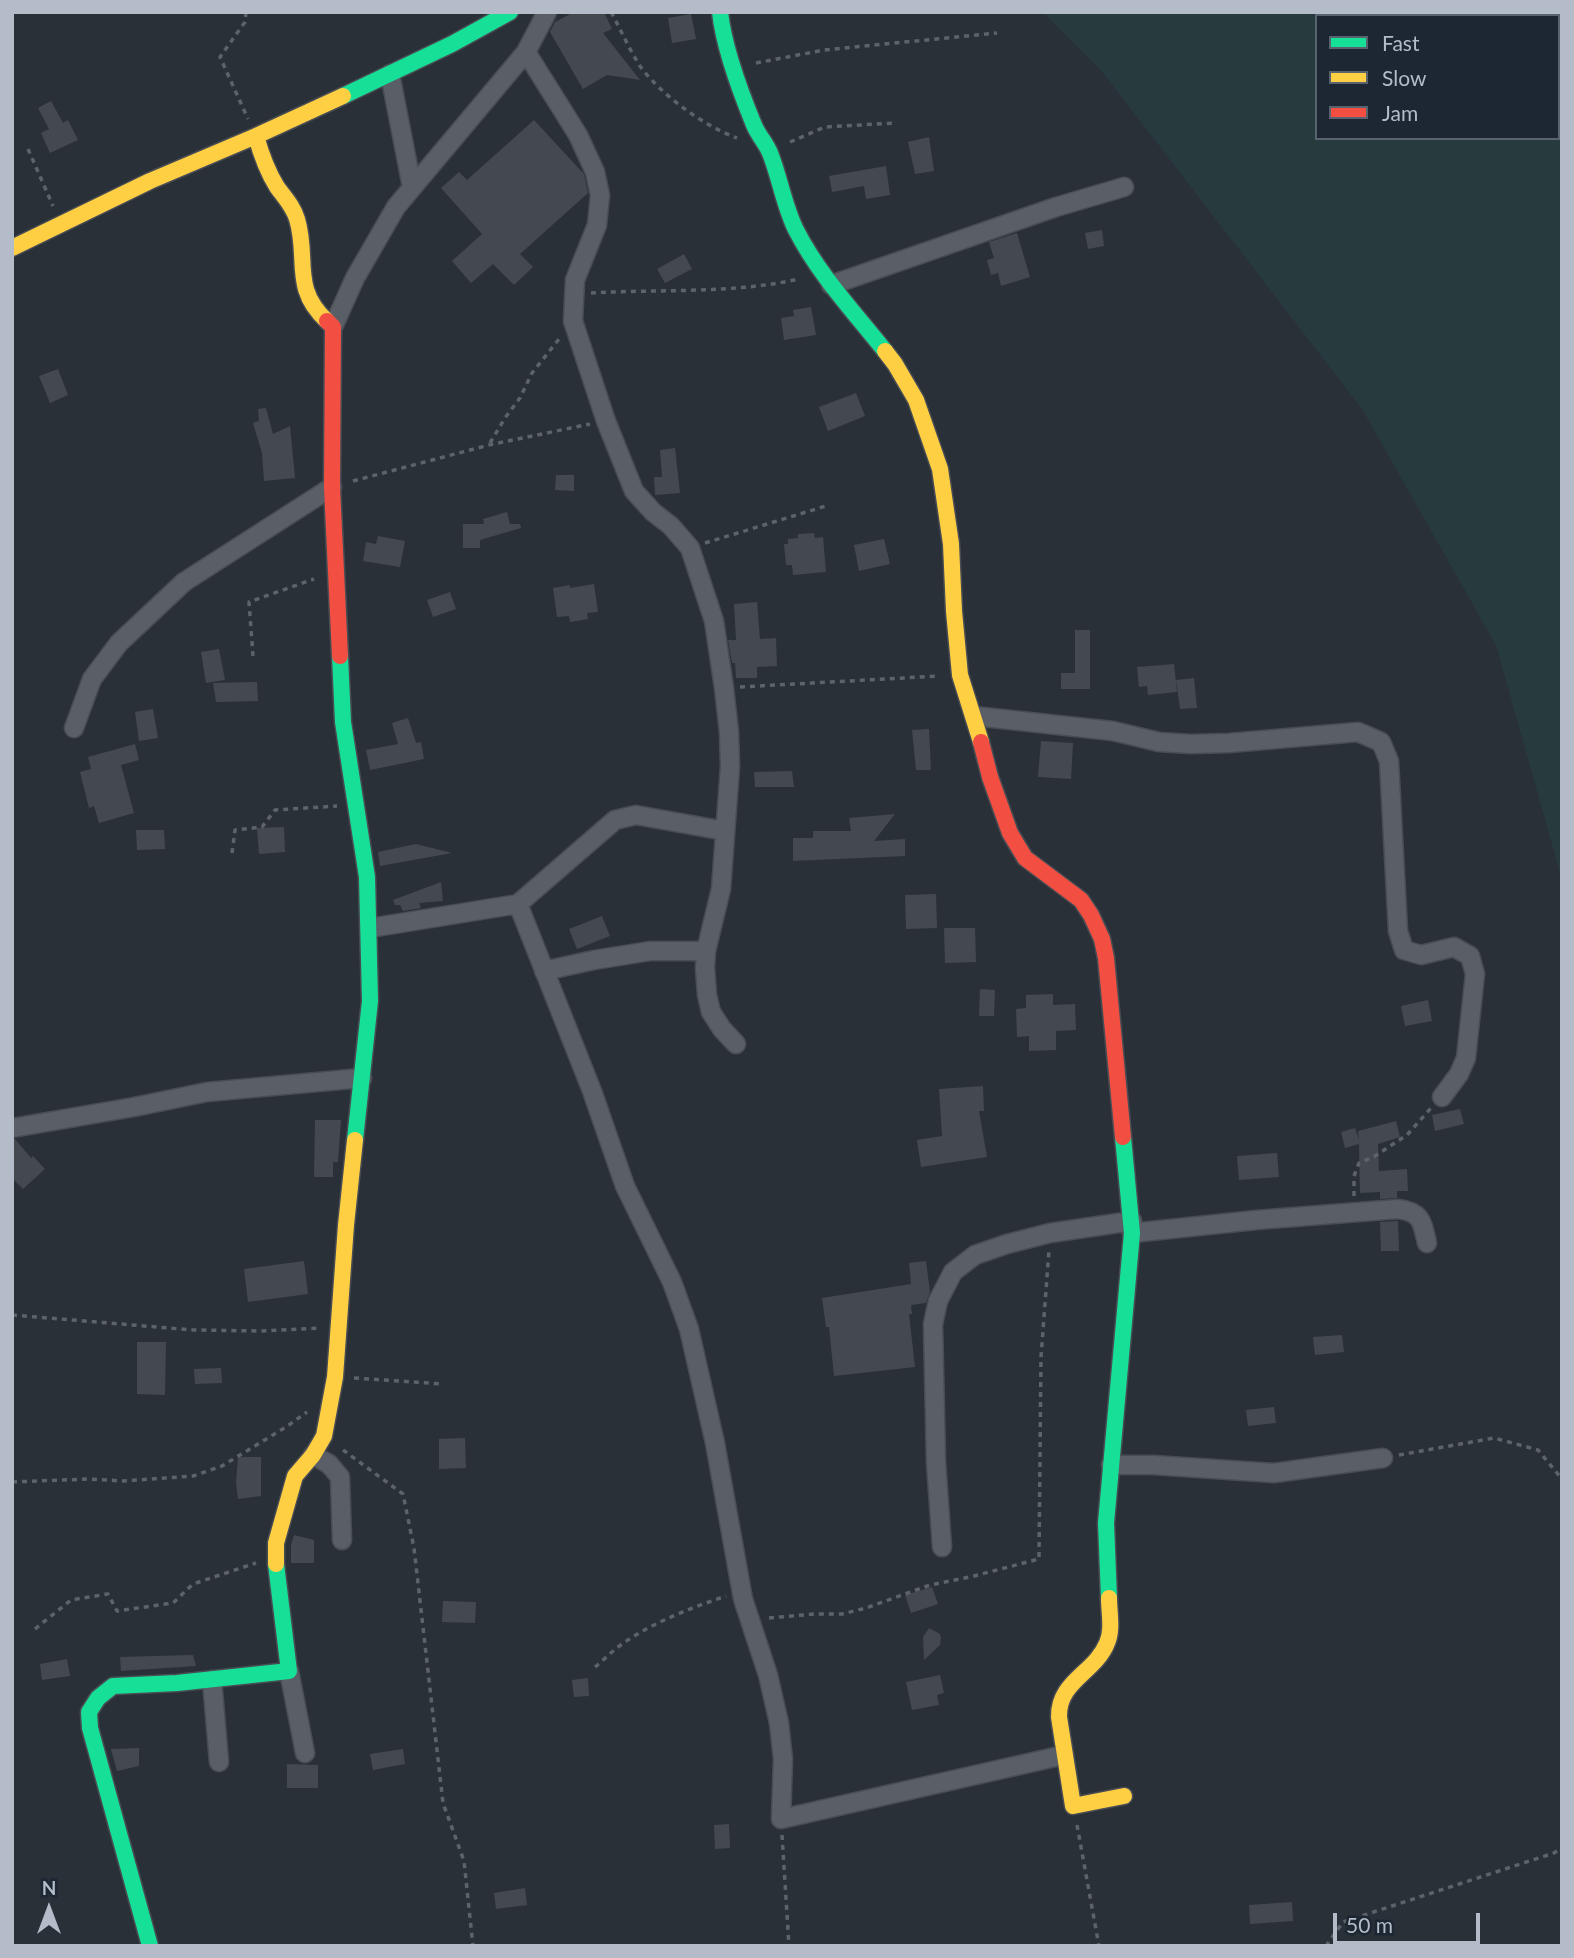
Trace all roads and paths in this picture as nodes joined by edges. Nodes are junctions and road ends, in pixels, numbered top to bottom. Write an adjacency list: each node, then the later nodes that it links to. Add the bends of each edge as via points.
1 (246, 12): 11 (path, via 245,22 220,57)
2 (510, 12): 9 (street)
3 (547, 12): 7 (street)
4 (611, 12): 13 (path, via 656,86 718,131)
5 (720, 12): 8 (street)
6 (997, 33): 8 (path, via 824,50)
7 (526, 52): 14 (street); 19 (street, via 578,135 600,195 597,225)
8 (734, 68): 13 (street, via 755,127)
9 (390, 74): 11 (street); 14 (street)
10 (895, 123): 13 (path, via 825,127)
11 (256, 136): 16 (street); 21 (street, via 262,158 298,223 307,294)
12 (28, 149): 16 (path)
13 (769, 151): 18 (street, via 795,228)
14 (412, 187): 21 (street, via 355,278)
15 (1124, 187): 18 (street)
16 (61, 223): 17 (street)
17 (12, 248)
18 (826, 279): 19 (path); 29 (street, via 895,364 916,400 940,469 951,544)
19 (574, 294): 20 (street)
20 (573, 321): 22 (street); 23 (path, via 532,373)
21 (333, 327): 24 (street)
22 (606, 421): 23 (path); 26 (street, via 634,491)
23 (489, 445): 24 (path)
24 (332, 487): 27 (street); 32 (street, via 184,582 128,634 92,680)
25 (827, 506): 26 (path)
26 (690, 548): 30 (street, via 714,621)
27 (335, 571): 28 (path, via 249,602); 33 (street, via 343,722)
28 (253, 656)
29 (960, 675): 30 (path); 31 (street)
30 (724, 688): 34 (street, via 730,767)
31 (974, 716): 42 (street, via 1112,731 1159,742 1229,743 1358,732 1381,742 1389,761 1398,931 1404,950 1421,955 1454,947 1469,956 1475,974 1466,1058); 45 (street, via 1010,833 1025,858 1081,900 1102,939)
32 (74, 728)
33 (356, 805): 35 (path, via 275,810 262,827 235,830); 37 (street, via 368,877)
34 (724, 831): 36 (street, via 636,815 615,820); 38 (street, via 721,889)
35 (232, 853)
36 (518, 904): 37 (street); 39 (street)
37 (370, 928): 41 (street, via 370,1001)
38 (706, 950): 39 (street, via 650,951); 40 (street, via 711,1012)
39 (544, 971): 62 (street, via 625,1186 672,1282 689,1329)
40 (736, 1044)
41 (362, 1078): 43 (street, via 207,1092); 49 (street)
42 (1442, 1097): 44 (path, via 1407,1135 1359,1163 1354,1176)
43 (12, 1128)
44 (1354, 1213): 45 (street); 47 (street, via 1409,1210 1417,1214)
45 (1132, 1227): 46 (street); 56 (street)
46 (1050, 1233): 60 (street, via 975,1255 953,1272 938,1301 933,1324); 63 (path, via 1041,1357 1039,1559 930,1585 842,1614)
47 (1427, 1243)
48 (12, 1315): 49 (path, via 193,1330)
49 (339, 1326): 50 (street)
50 (335, 1377): 51 (path); 52 (street)
51 (443, 1384)
52 (332, 1394): 53 (street); 58 (path, via 209,1472 124,1481)
53 (324, 1436): 54 (street); 76 (path, via 403,1494 414,1548 443,1803 464,1861)
54 (313, 1455): 59 (street, via 340,1477); 61 (street, via 291,1485)
55 (1382, 1458): 56 (street, via 1274,1474); 57 (path, via 1494,1438 1538,1450)
56 (1111, 1465): 69 (street, via 1106,1523 1110,1634 1101,1657 1060,1702)
57 (1562, 1479)
58 (12, 1482)
59 (342, 1539)
60 (942, 1547)
61 (275, 1557): 64 (path, via 193,1584 173,1603 117,1611 108,1594 71,1600); 66 (street)
62 (741, 1591): 63 (street); 65 (path, via 680,1612 624,1643)
63 (750, 1620): 73 (street, via 779,1723)
64 (35, 1629)
65 (595, 1667)
66 (289, 1671): 67 (street); 68 (street)
67 (212, 1680): 70 (street); 75 (street, via 113,1686 89,1712)
68 (305, 1753)
69 (1064, 1755): 72 (street); 73 (street)
70 (219, 1762)
71 (1124, 1796): 72 (street)
72 (1073, 1806): 78 (path)
73 (781, 1819): 77 (path)
74 (1562, 1848): 79 (path, via 1343,1922)
75 (150, 1946)
76 (473, 1946)
77 (789, 1946)
78 (1099, 1946)
79 (1326, 1946)

